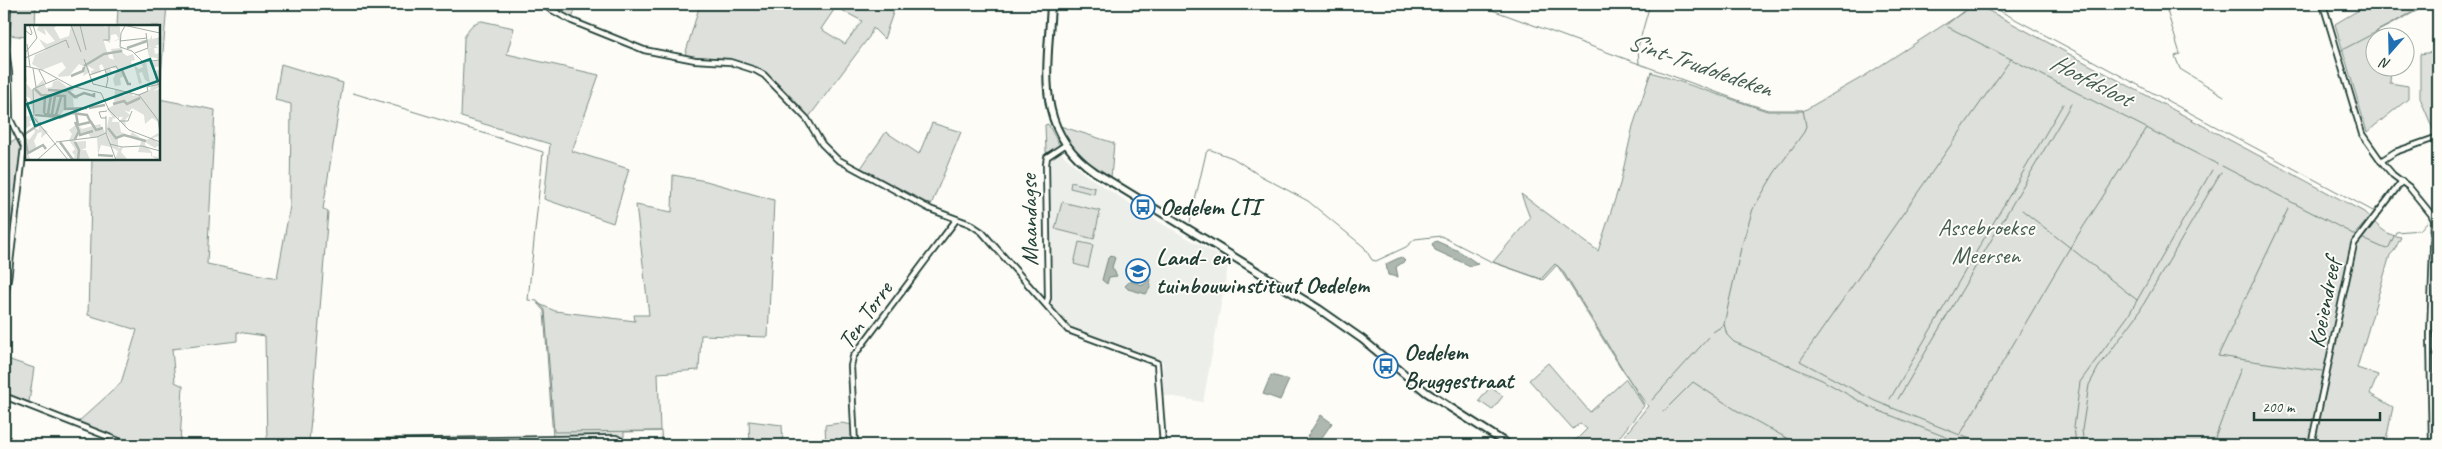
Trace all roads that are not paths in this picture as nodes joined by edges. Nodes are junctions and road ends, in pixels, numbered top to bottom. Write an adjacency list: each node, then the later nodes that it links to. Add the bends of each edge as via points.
1 (8, 4): 10 (street, via 6,50 10,73 10,119 24,149)
2 (541, 4): 9 (street, via 572,21 644,50 695,60 730,62 756,70 807,119 831,154)
3 (1051, 4): 6 (main road, via 1048,100 1054,124)
4 (2322, 4): 7 (street, via 2362,134)
5 (2438, 137): 7 (street, via 2395,152)
6 (1065, 145): 11 (street, Maandagse, via 1047,157 1046,164); 18 (main road, via 1095,172 1332,318 1434,398)
7 (2381, 161): 8 (street)
8 (2402, 182): 19 (street, Koeiendreef, via 2358,236); 20 (street, via 2431,214 2434,224 2430,335)
9 (956, 220): 11 (street, via 982,232); 16 (street, Ten Torre, via 855,354 851,366)
10 (4, 300)
11 (1046, 304): 17 (street, via 1068,330 1157,363)
12 (4, 396): 13 (street)
13 (129, 445)
14 (193, 445): 15 (street, via 607,438 619,438)
15 (621, 445)
16 (855, 445)
17 (1163, 445)
18 (1509, 445)
19 (2311, 445)
20 (2432, 445)

